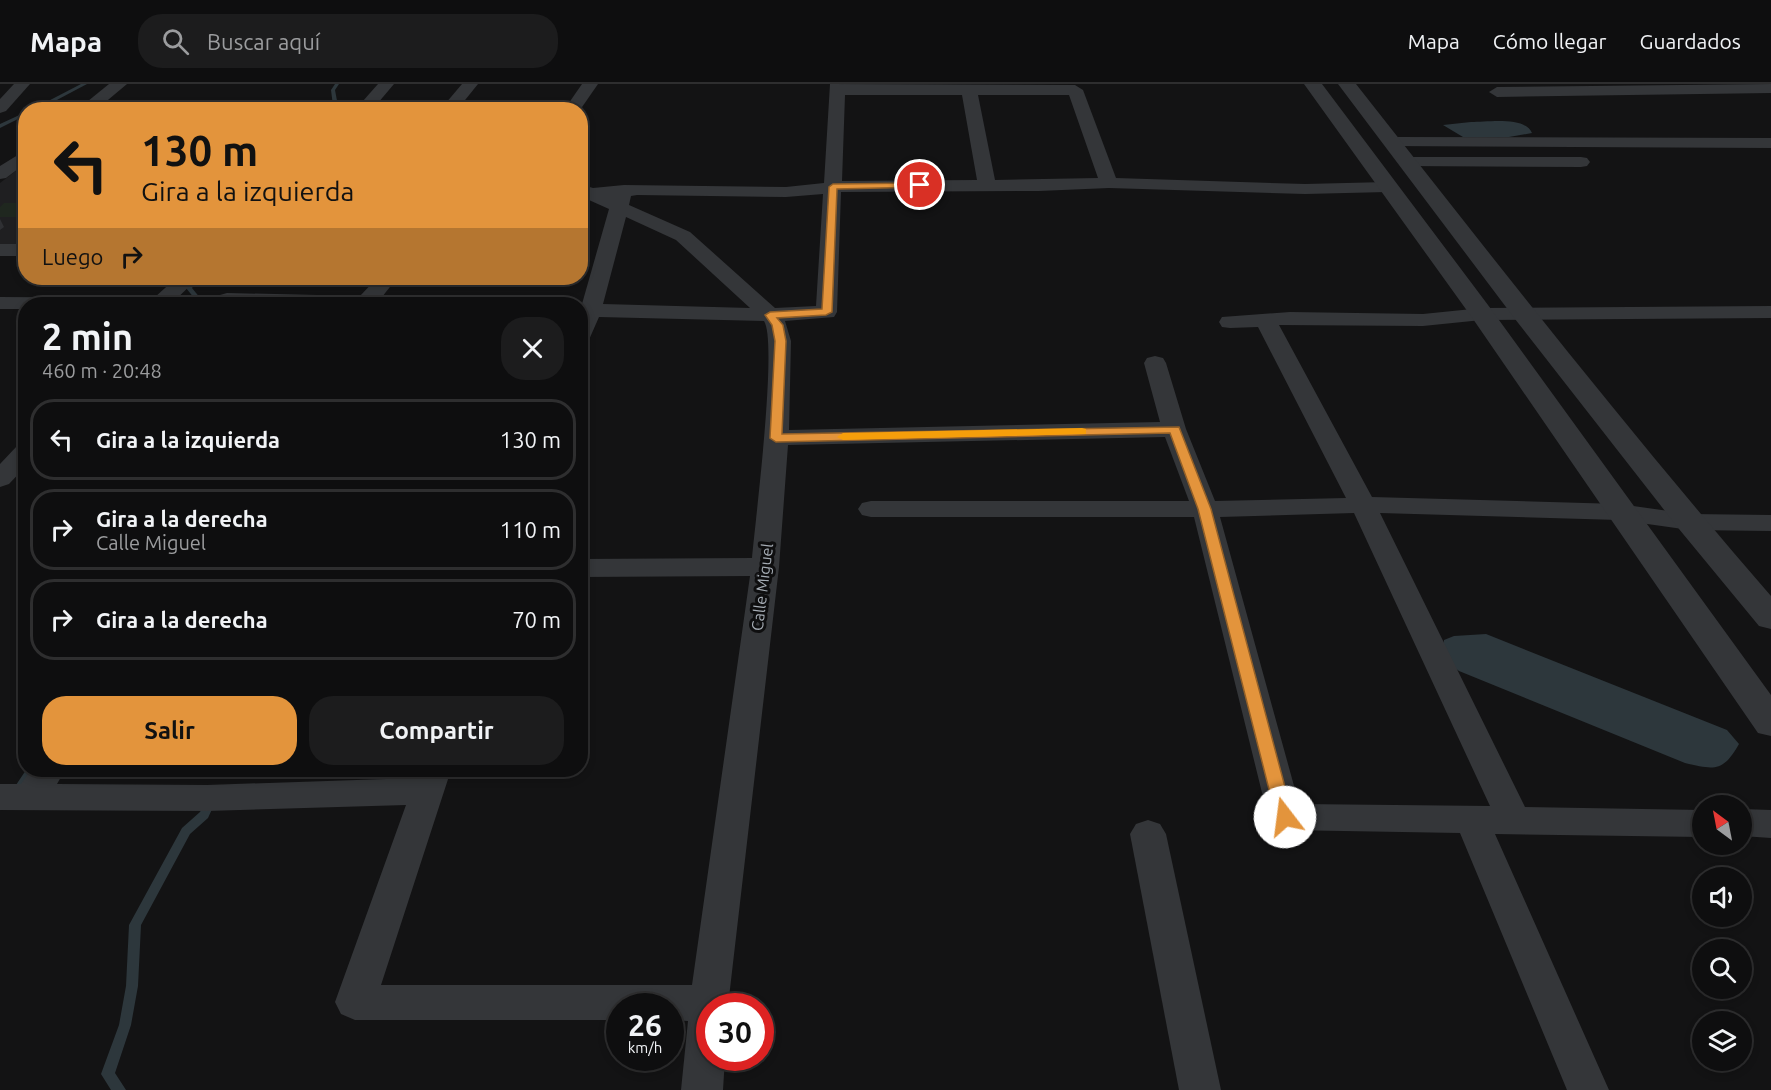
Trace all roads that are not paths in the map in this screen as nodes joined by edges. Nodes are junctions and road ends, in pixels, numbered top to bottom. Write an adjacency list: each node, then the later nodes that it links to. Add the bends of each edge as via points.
1 (22, 84): 16 (street)
2 (119, 84): 12 (street)
3 (386, 84): 13 (street)
4 (470, 84): 14 (street)
5 (590, 84): 15 (street)
6 (1313, 84): 26 (street)
7 (1347, 84): 17 (street)
8 (838, 87): 10 (street); 25 (street)
9 (1767, 88): 11 (street)
10 (969, 90): 23 (street, via 1075,90); 24 (street)
11 (1497, 92)
12 (96, 102)
13 (370, 102)
14 (455, 102)
15 (578, 102)
16 (0, 108)
17 (1393, 142): 18 (street); 20 (street)
18 (1771, 143)
19 (18, 161): 22 (street)
20 (1409, 162): 21 (street); 40 (street)
21 (1598, 162)
22 (0, 174)
23 (1108, 183): 24 (street); 26 (street, via 1305,189)
24 (987, 186): 25 (street)
25 (833, 187): 28 (street, via 779,193); 43 (street, via 826,312)
26 (1388, 187): 39 (street)
27 (588, 192): 28 (street)
28 (622, 198): 37 (street); 43 (street, via 683,236)
29 (0, 250): 30 (street)
30 (18, 250)
31 (180, 285): 33 (street)
32 (381, 285): 34 (street)
33 (167, 297)
34 (371, 297)
35 (0, 303): 36 (street)
36 (18, 303)
37 (588, 307)
38 (1771, 312): 40 (street)
39 (1482, 314): 40 (street); 41 (street, via 1402,321); 53 (street)
40 (1524, 314): 54 (street)
41 (1264, 319): 44 (street); 50 (street)
42 (588, 320): 43 (street, via 697,326)
43 (774, 320): 47 (street, Calle Miguel, via 780,341)
44 (1230, 322)
45 (1155, 363): 46 (street)
46 (1174, 429): 47 (street); 52 (street)
47 (776, 438): 56 (street, Calle Miguel)
48 (18, 460): 49 (street)
49 (0, 479)
50 (1364, 505): 52 (street); 53 (street); 64 (street)
51 (871, 509): 52 (street)
52 (1205, 509): 63 (street, via 1285,817)
53 (1619, 512): 54 (street); 59 (street)
54 (1690, 522): 55 (street); 58 (street)
55 (1771, 523)
56 (765, 567): 57 (street); 69 (street, Calle Miguel)
57 (588, 568)
58 (1771, 618)
59 (1771, 723)
60 (40, 777): 62 (street)
61 (432, 780): 62 (street, via 207,798); 70 (street, via 355,1002)
62 (15, 797)
63 (1472, 820): 64 (street); 74 (street)
64 (1514, 820): 65 (street)
65 (1692, 823)
66 (1752, 824): 67 (street)
67 (1771, 824)
68 (1148, 834): 73 (street)
69 (710, 993)
70 (696, 1003)
71 (704, 1071): 72 (street, Calle Miguel)
72 (702, 1090)
73 (1200, 1090)
74 (1588, 1090)

